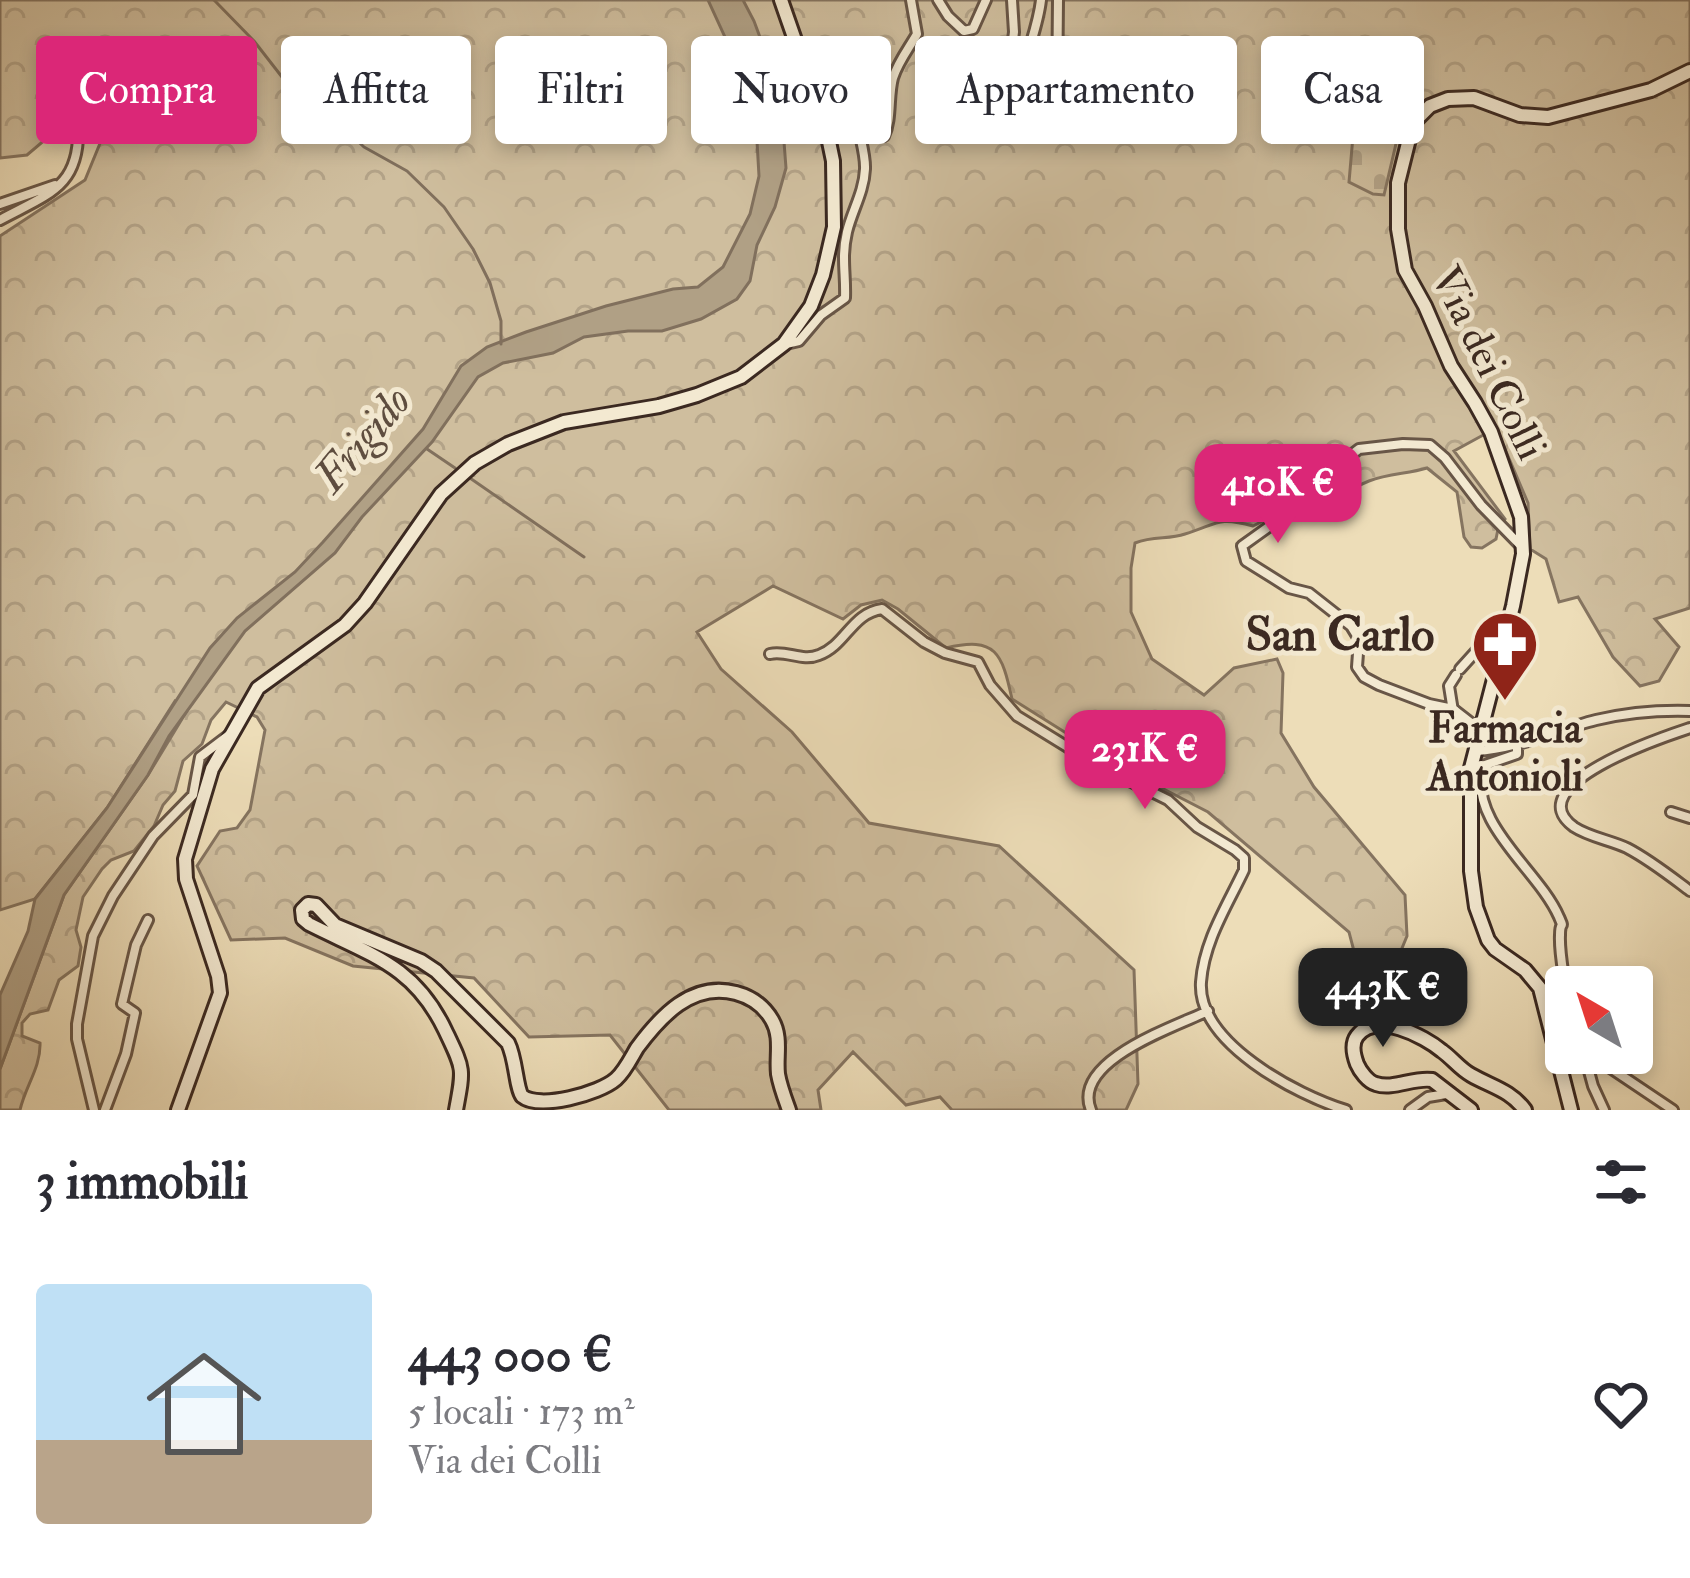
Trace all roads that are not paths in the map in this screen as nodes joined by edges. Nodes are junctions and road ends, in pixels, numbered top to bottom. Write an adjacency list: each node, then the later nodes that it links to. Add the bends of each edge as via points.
1 (781, 0): 14 (street, via 827,132 835,188 823,275)
2 (911, 0): 14 (street, via 917,34 895,71 884,136 867,106 858,104 856,113 866,164 842,259 845,298 799,341)
3 (938, 0): 4 (street, via 964,31 973,29)
4 (986, 0)
5 (1012, 0): 6 (street, via 1016,81)
6 (1041, 0)
7 (1058, 0): 8 (street)
8 (1058, 36)
9 (1690, 71): 15 (street, Via dei Colli, via 1651,90 1548,117 1448,99 1413,123 1398,182 1405,270 1491,433 1518,504)
10 (79, 144): 11 (street)
11 (62, 183): 12 (street); 13 (street)
12 (0, 204)
13 (0, 220)
14 (784, 344): 22 (street, via 741,377 697,395 564,422 475,463 441,494 345,625 258,688)
15 (1523, 548): 16 (street, Via dei Colli); 18 (street, via 1445,458 1430,446 1403,443 1359,449 1242,546 1246,561 1351,626 1364,677)
16 (1511, 613): 18 (street, via 1449,686); 21 (street, Via dei Colli)
17 (770, 654): 30 (street, via 815,657 861,616 882,609 924,642 979,662 1017,716 1168,800 1235,850 1245,864 1208,946 1200,987)
18 (1453, 711): 21 (street)
19 (1690, 711): 23 (street, via 1598,719)
20 (1690, 728): 27 (street, via 1574,779 1563,811 1577,829 1652,862)
21 (1480, 730): 24 (street, Via dei Colli)
22 (231, 734): 34 (street, via 200,757 194,795 152,836 93,936 76,1024); 36 (street, via 185,859 220,993)
23 (1517, 744): 24 (street); 29 (street, via 1517,754 1482,766 1482,794 1510,852 1554,907)
24 (1474, 751): 44 (street, Via dei Colli, via 1475,907 1496,950 1540,988)
25 (1671, 812): 26 (street)
26 (1690, 818)
27 (1690, 891)
28 (148, 920): 35 (street, via 122,1004 135,1013 126,1054)
29 (1563, 966)
30 (1208, 1011): 39 (street, via 1105,1065 1087,1094); 40 (street, via 1233,1049)
31 (1590, 1074): 45 (street)
32 (1618, 1074): 46 (street)
33 (1450, 1093): 41 (street); 42 (street); 43 (street, via 1424,1078 1376,1084 1356,1061 1358,1035 1380,1025 1425,1039)
34 (94, 1110)
35 (105, 1110)
36 (178, 1110)
37 (456, 1110): 38 (street, via 462,1067 433,1004 394,967 309,924 302,910 308,904 335,925 436,971 508,1043 519,1093 533,1103 549,1107 609,1084 670,1010 722,990 754,1000 775,1023)
38 (789, 1110)
39 (1091, 1110)
40 (1346, 1110)
41 (1410, 1110)
42 (1472, 1110)
43 (1526, 1110)
44 (1571, 1110)
45 (1604, 1110)
46 (1673, 1110)

